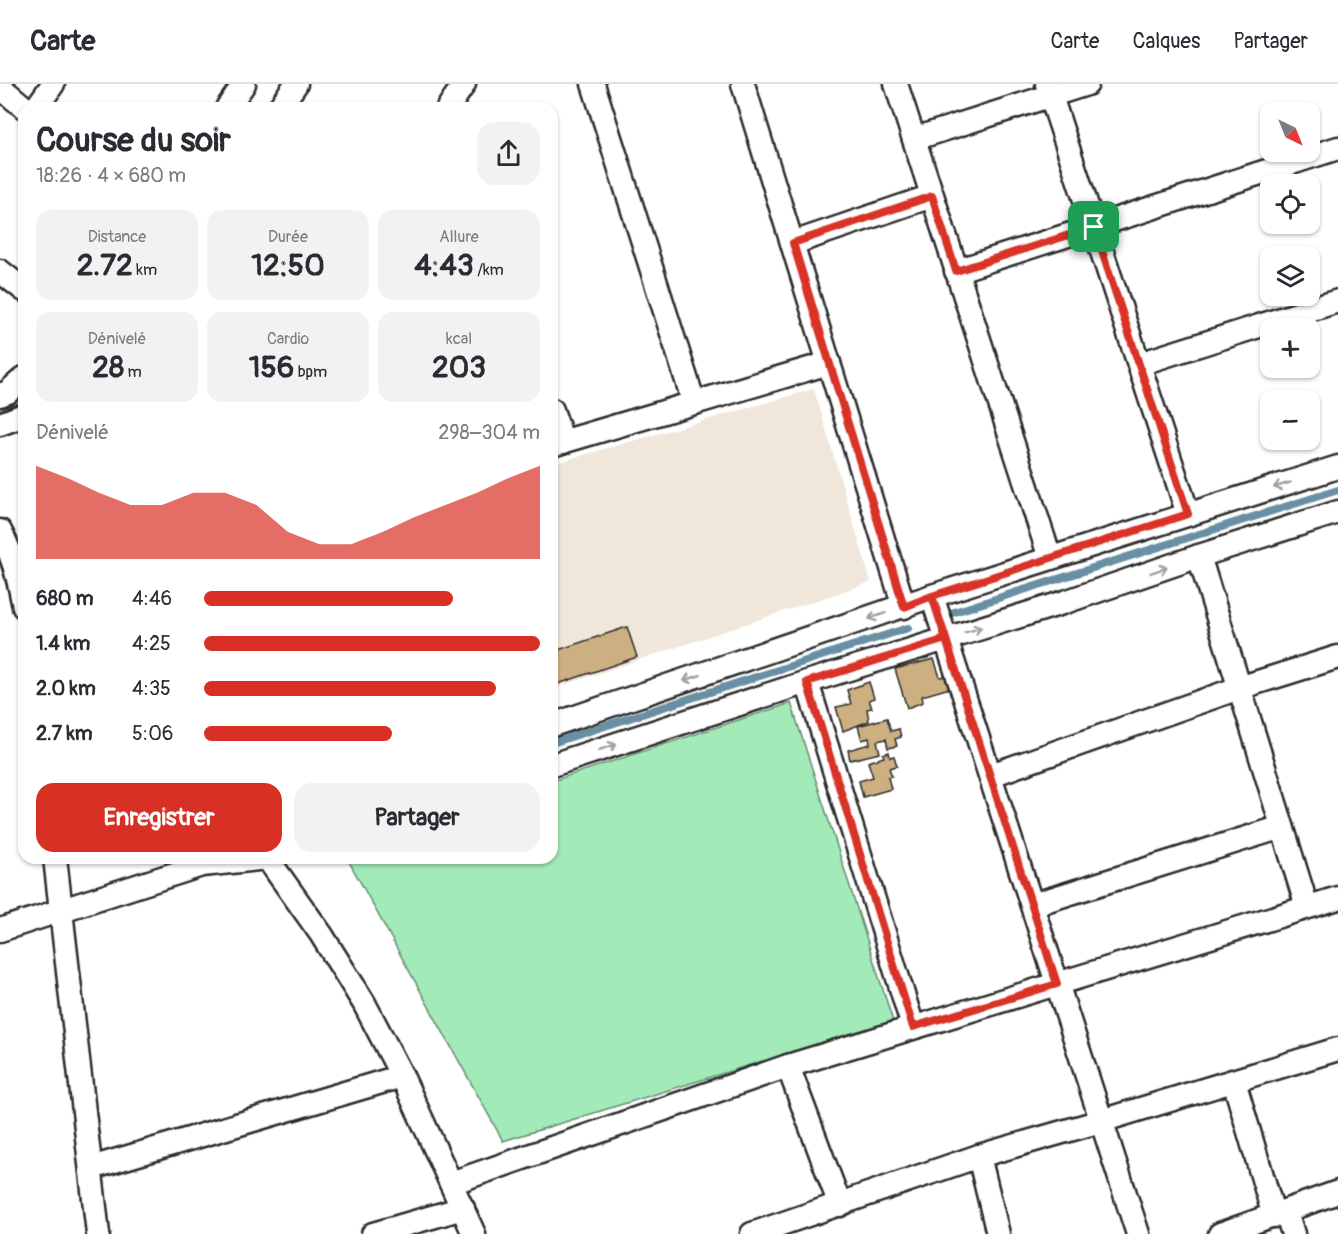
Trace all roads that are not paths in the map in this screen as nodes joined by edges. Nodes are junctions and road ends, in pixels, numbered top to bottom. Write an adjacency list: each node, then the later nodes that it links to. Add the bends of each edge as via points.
1 (53, 84): 12 (street)
2 (244, 84): 13 (street)
3 (296, 84): 14 (street)
4 (464, 84): 15 (street)
5 (592, 84): 29 (street)
6 (743, 84): 20 (street)
7 (896, 84): 16 (street)
8 (1087, 84): 10 (street)
9 (0, 87): 11 (street)
10 (1049, 90): 16 (street); 19 (street)
11 (18, 102)
12 (40, 102)
13 (231, 102)
14 (283, 102)
15 (453, 102)
16 (914, 139): 18 (street)
17 (1338, 148): 19 (street)
18 (932, 196): 20 (street); 22 (street)
19 (1094, 227): 22 (street); 26 (street)
20 (793, 243): 25 (street)
21 (0, 271): 23 (street)
22 (956, 271): 38 (street)
23 (18, 285)
24 (1338, 301): 26 (street)
25 (829, 363): 29 (street); 41 (street)
26 (1139, 364): 35 (street)
27 (18, 383): 28 (street)
28 (0, 395)
29 (694, 403): 32 (street)
30 (18, 417): 31 (street)
31 (0, 424)
32 (558, 444)
33 (1338, 467): 35 (street, one-way to 35)
34 (1338, 512): 37 (street)
35 (1188, 514): 38 (street)
36 (0, 531): 39 (street)
37 (1199, 556): 42 (street, one-way to 37); 45 (street)
38 (1050, 558): 40 (street)
39 (18, 572)
40 (932, 596): 41 (street); 42 (street)
41 (904, 607): 46 (street, one-way to 46)
42 (946, 639): 44 (street); 48 (street)
43 (1338, 657): 45 (street)
44 (807, 682): 47 (street, one-way to 44); 59 (street)
45 (1239, 688): 48 (street); 49 (street)
46 (558, 723)
47 (558, 763)
48 (991, 775): 54 (street)
49 (1282, 827): 54 (street); 55 (street)
50 (56, 864): 56 (street)
51 (200, 864): 56 (street)
52 (272, 864): 62 (street, via 364,1003)
53 (1338, 898): 55 (street)
54 (1032, 905): 58 (street)
55 (1307, 907): 58 (street)
56 (61, 909): 57 (street); 66 (street)
57 (0, 930)
58 (1057, 984): 59 (street); 64 (street)
59 (913, 1027): 61 (street)
60 (1338, 1049): 63 (street)
61 (788, 1066): 67 (street); 69 (street)
62 (402, 1076): 66 (street); 67 (street)
63 (1234, 1081): 64 (street); 71 (street)
64 (1101, 1121): 65 (street); 77 (street)
65 (979, 1156): 69 (street); 76 (street)
66 (91, 1168): 72 (street)
67 (451, 1183): 70 (street)
68 (1338, 1192): 71 (street)
69 (840, 1205): 75 (street)
70 (464, 1208): 73 (street); 74 (street)
71 (1280, 1214): 78 (street); 79 (street)
72 (98, 1234)
73 (373, 1234)
74 (474, 1234)
75 (752, 1234)
76 (998, 1234)
77 (1138, 1234)
78 (1220, 1234)
79 (1293, 1234)

